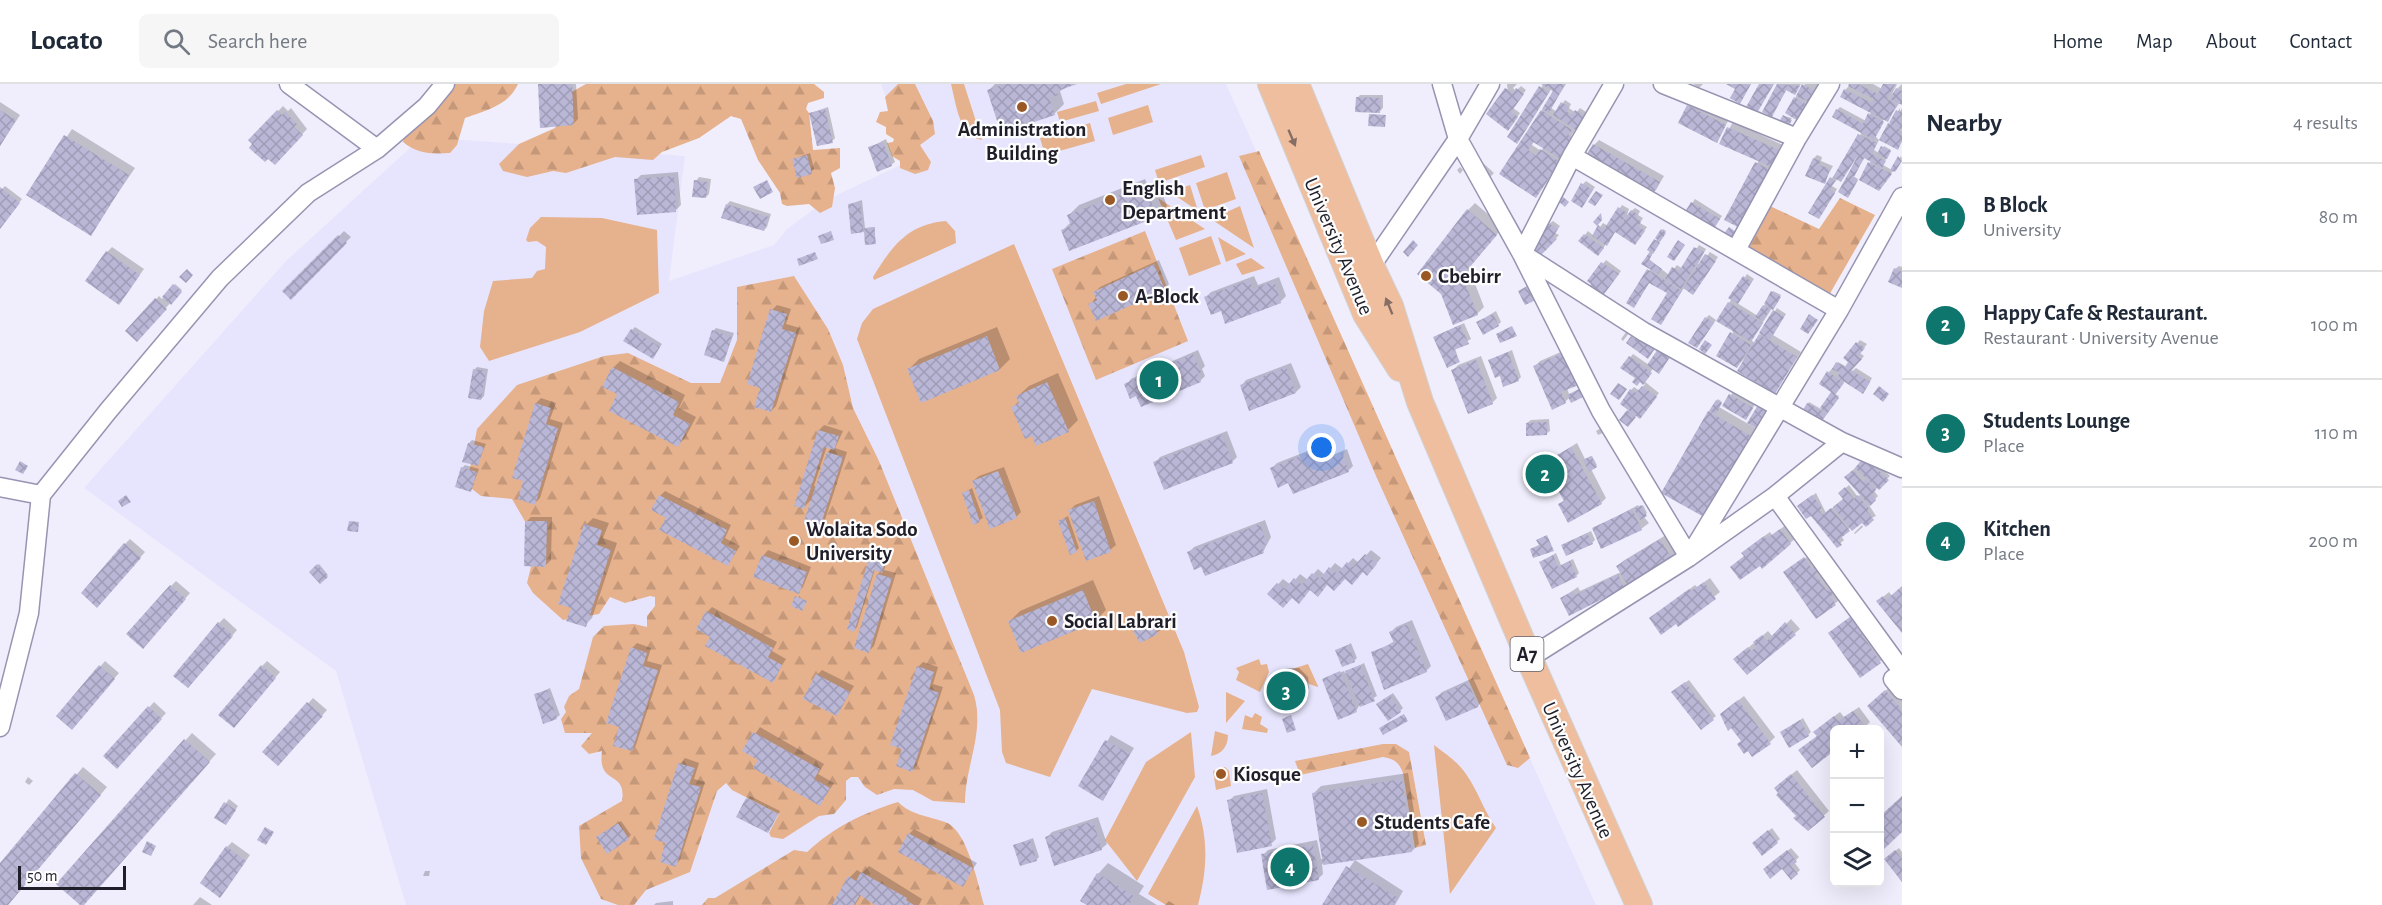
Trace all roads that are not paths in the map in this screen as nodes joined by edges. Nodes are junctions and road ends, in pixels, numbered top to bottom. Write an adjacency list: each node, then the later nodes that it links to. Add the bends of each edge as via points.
1 (289, 84): 12 (street)
2 (445, 84): 12 (street, via 427,106)
3 (1270, 84): 20 (highway, University Avenue / A7, one-way to 20, via 1366,314)
4 (1296, 84): 18 (highway, University Avenue / A7)
5 (1442, 84): 11 (street)
6 (1490, 84): 11 (street)
7 (1614, 84): 13 (street)
8 (1663, 84): 10 (street)
9 (1830, 84): 10 (street)
10 (1797, 138): 16 (street)
11 (1458, 140): 17 (street); 18 (street)
12 (377, 148): 25 (street, via 308,193 220,278)
13 (1572, 156): 16 (street); 17 (street)
14 (1902, 196): 15 (street)
15 (1895, 227): 19 (street)
16 (1736, 250): 19 (street)
17 (1522, 254): 21 (street, via 1644,332); 27 (street, via 1601,411)
18 (1371, 266): 20 (highway, University Avenue / A7, one-way to 18, via 1390,306)
19 (1839, 310): 21 (street)
20 (1420, 402): 28 (highway, University Avenue / A7)
21 (1780, 406): 22 (street); 27 (street)
22 (1842, 442): 23 (street); 26 (street)
23 (1902, 468)
24 (0, 487): 25 (street)
25 (41, 495): 31 (street, via 29,613)
26 (1775, 496): 27 (street); 29 (street)
27 (1689, 557): 28 (street)
28 (1528, 658): 32 (highway, University Avenue / A7)
29 (1902, 672): 30 (street, via 1893,680)
30 (1902, 690)
31 (0, 727)
32 (1639, 905)

